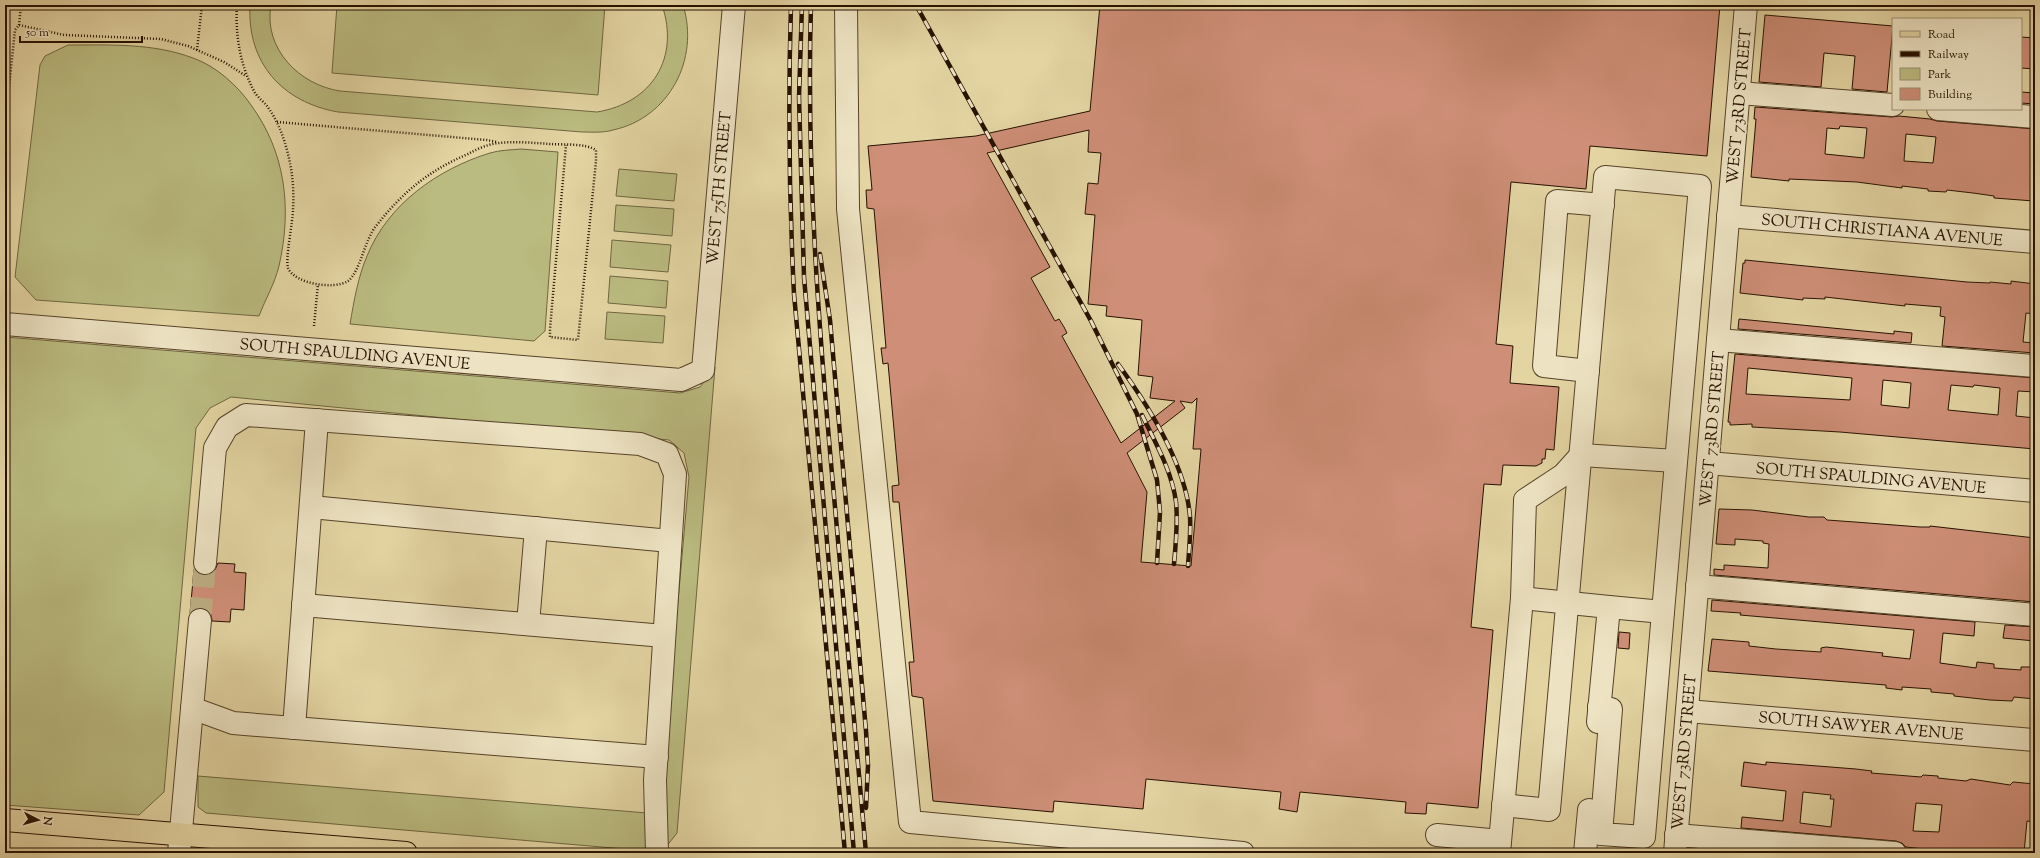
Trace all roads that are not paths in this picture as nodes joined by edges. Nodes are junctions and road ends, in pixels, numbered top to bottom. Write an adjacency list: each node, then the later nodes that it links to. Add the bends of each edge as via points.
1 (734, 5): 14 (street, WEST 75TH STREET)
2 (846, 5): 49 (street, via 848,209 910,822)
3 (1746, 5): 4 (street, WEST 73RD STREET)
4 (1739, 93): 5 (street); 9 (street, WEST 73RD STREET)
5 (1892, 105)
6 (1950, 110): 7 (street)
7 (2035, 117)
8 (1603, 205): 15 (street); 15 (street, via 1557,201 1544,366); 18 (street, via 1605,177 1700,186)
9 (1728, 216): 10 (street, SOUTH CHRISTIANA AVENUE); 12 (street, WEST 73RD STREET)
10 (2035, 242)
11 (5, 324): 14 (street, SOUTH SPAULDING AVENUE, via 681,380)
12 (1718, 340): 13 (street); 19 (street, WEST 73RD STREET)
13 (2035, 366)
14 (703, 370)
15 (1588, 371): 17 (street)
16 (317, 420): 21 (street); 23 (street, via 640,444 667,454 675,474); 24 (street, via 246,415 227,427 215,448)
17 (1581, 455): 18 (street); 26 (street, via 1563,475 1525,500); 27 (street)
18 (1676, 461): 30 (street)
19 (1708, 463): 20 (street, SOUTH SPAULDING AVENUE); 25 (street, WEST 73RD STREET)
20 (2035, 491)
21 (311, 507): 22 (street); 28 (street)
22 (536, 528): 23 (street); 33 (street)
23 (670, 541): 34 (street)
24 (205, 563)
25 (1697, 586): 31 (street); 37 (street, WEST 73RD STREET)
26 (1522, 598): 27 (street); 41 (street)
27 (1568, 602): 29 (street); 41 (street, via 1549,810)
28 (303, 605): 33 (street); 38 (street)
29 (1609, 607): 30 (street); 35 (street)
30 (1663, 612): 35 (street, via 1644,837 1600,834 1611,709)
31 (2035, 615)
32 (200, 620): 36 (street)
33 (528, 624): 34 (street)
34 (664, 636): 40 (street)
35 (1599, 707): 50 (street)
36 (192, 708): 38 (street, via 233,723); 44 (street)
37 (1687, 711): 39 (street, SOUTH SAWYER AVENUE); 45 (street, WEST 73RD STREET)
38 (294, 728): 40 (street)
39 (2035, 740)
40 (657, 757): 48 (street)
41 (1503, 805): 46 (street)
42 (5, 820): 44 (main road)
43 (1436, 835): 46 (street)
44 (180, 844): 47 (main road)
45 (1676, 844): 51 (street)
46 (1499, 847)
47 (406, 853)
48 (657, 853)
49 (1243, 853)
50 (1585, 853)
51 (1895, 853)

